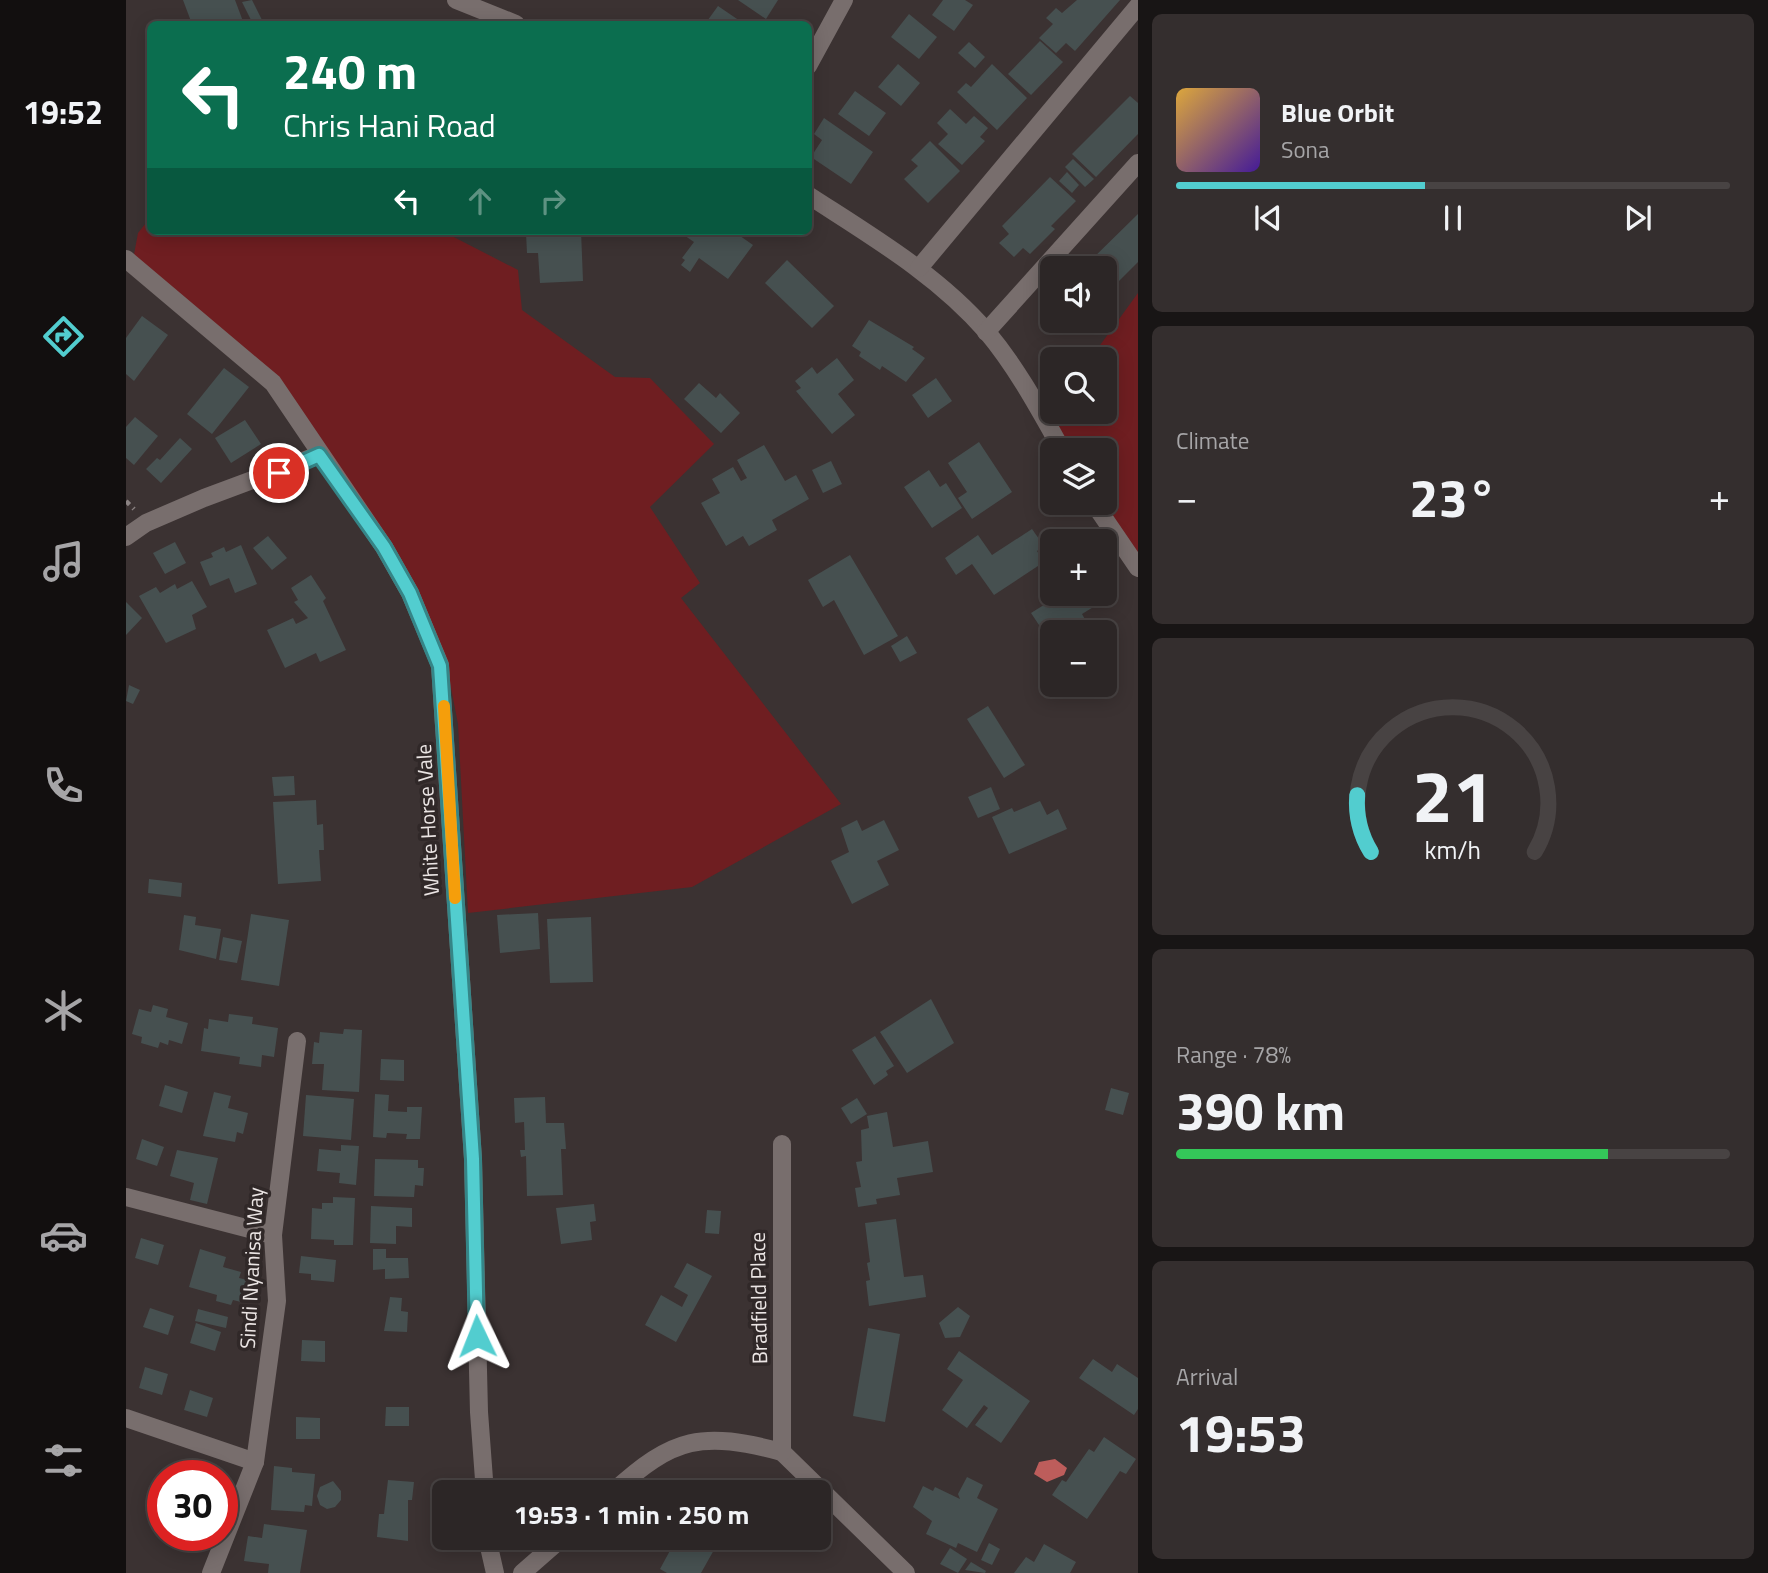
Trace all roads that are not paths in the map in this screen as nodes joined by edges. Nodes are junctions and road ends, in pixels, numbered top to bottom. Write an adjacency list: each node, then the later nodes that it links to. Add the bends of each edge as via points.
1 (456, 0): 4 (street)
2 (844, 0): 5 (street)
3 (1138, 6): 9 (street)
4 (508, 21)
5 (812, 59)
6 (1138, 163): 10 (street)
7 (812, 198): 9 (street)
8 (126, 259): 12 (street, White Horse Vale, via 273,383)
9 (919, 268): 10 (street)
10 (986, 332): 11 (street, via 1020,376)
11 (1055, 438)
12 (319, 455): 14 (street, via 204,498 146,523); 23 (street, White Horse Vale, via 384,547 410,593 440,666 473,1159)
13 (1102, 515): 15 (street)
14 (126, 537)
15 (1138, 568)
16 (297, 1041): 19 (street, Sindi Nyanisa Way)
17 (782, 1144): 21 (street, Bradfield Place)
18 (126, 1197): 19 (street)
19 (273, 1235): 22 (street, Sindi Nyanisa Way, via 277,1301)
20 (126, 1418): 22 (street)
21 (782, 1452): 24 (street, via 735,1440 706,1439 666,1452); 30 (street)
22 (255, 1462): 27 (street, Sindi Nyanisa Way)
23 (485, 1480)
24 (629, 1480)
25 (490, 1550): 28 (street)
26 (548, 1550): 29 (street)
27 (211, 1573)
28 (495, 1573)
29 (522, 1573)
30 (906, 1573)

